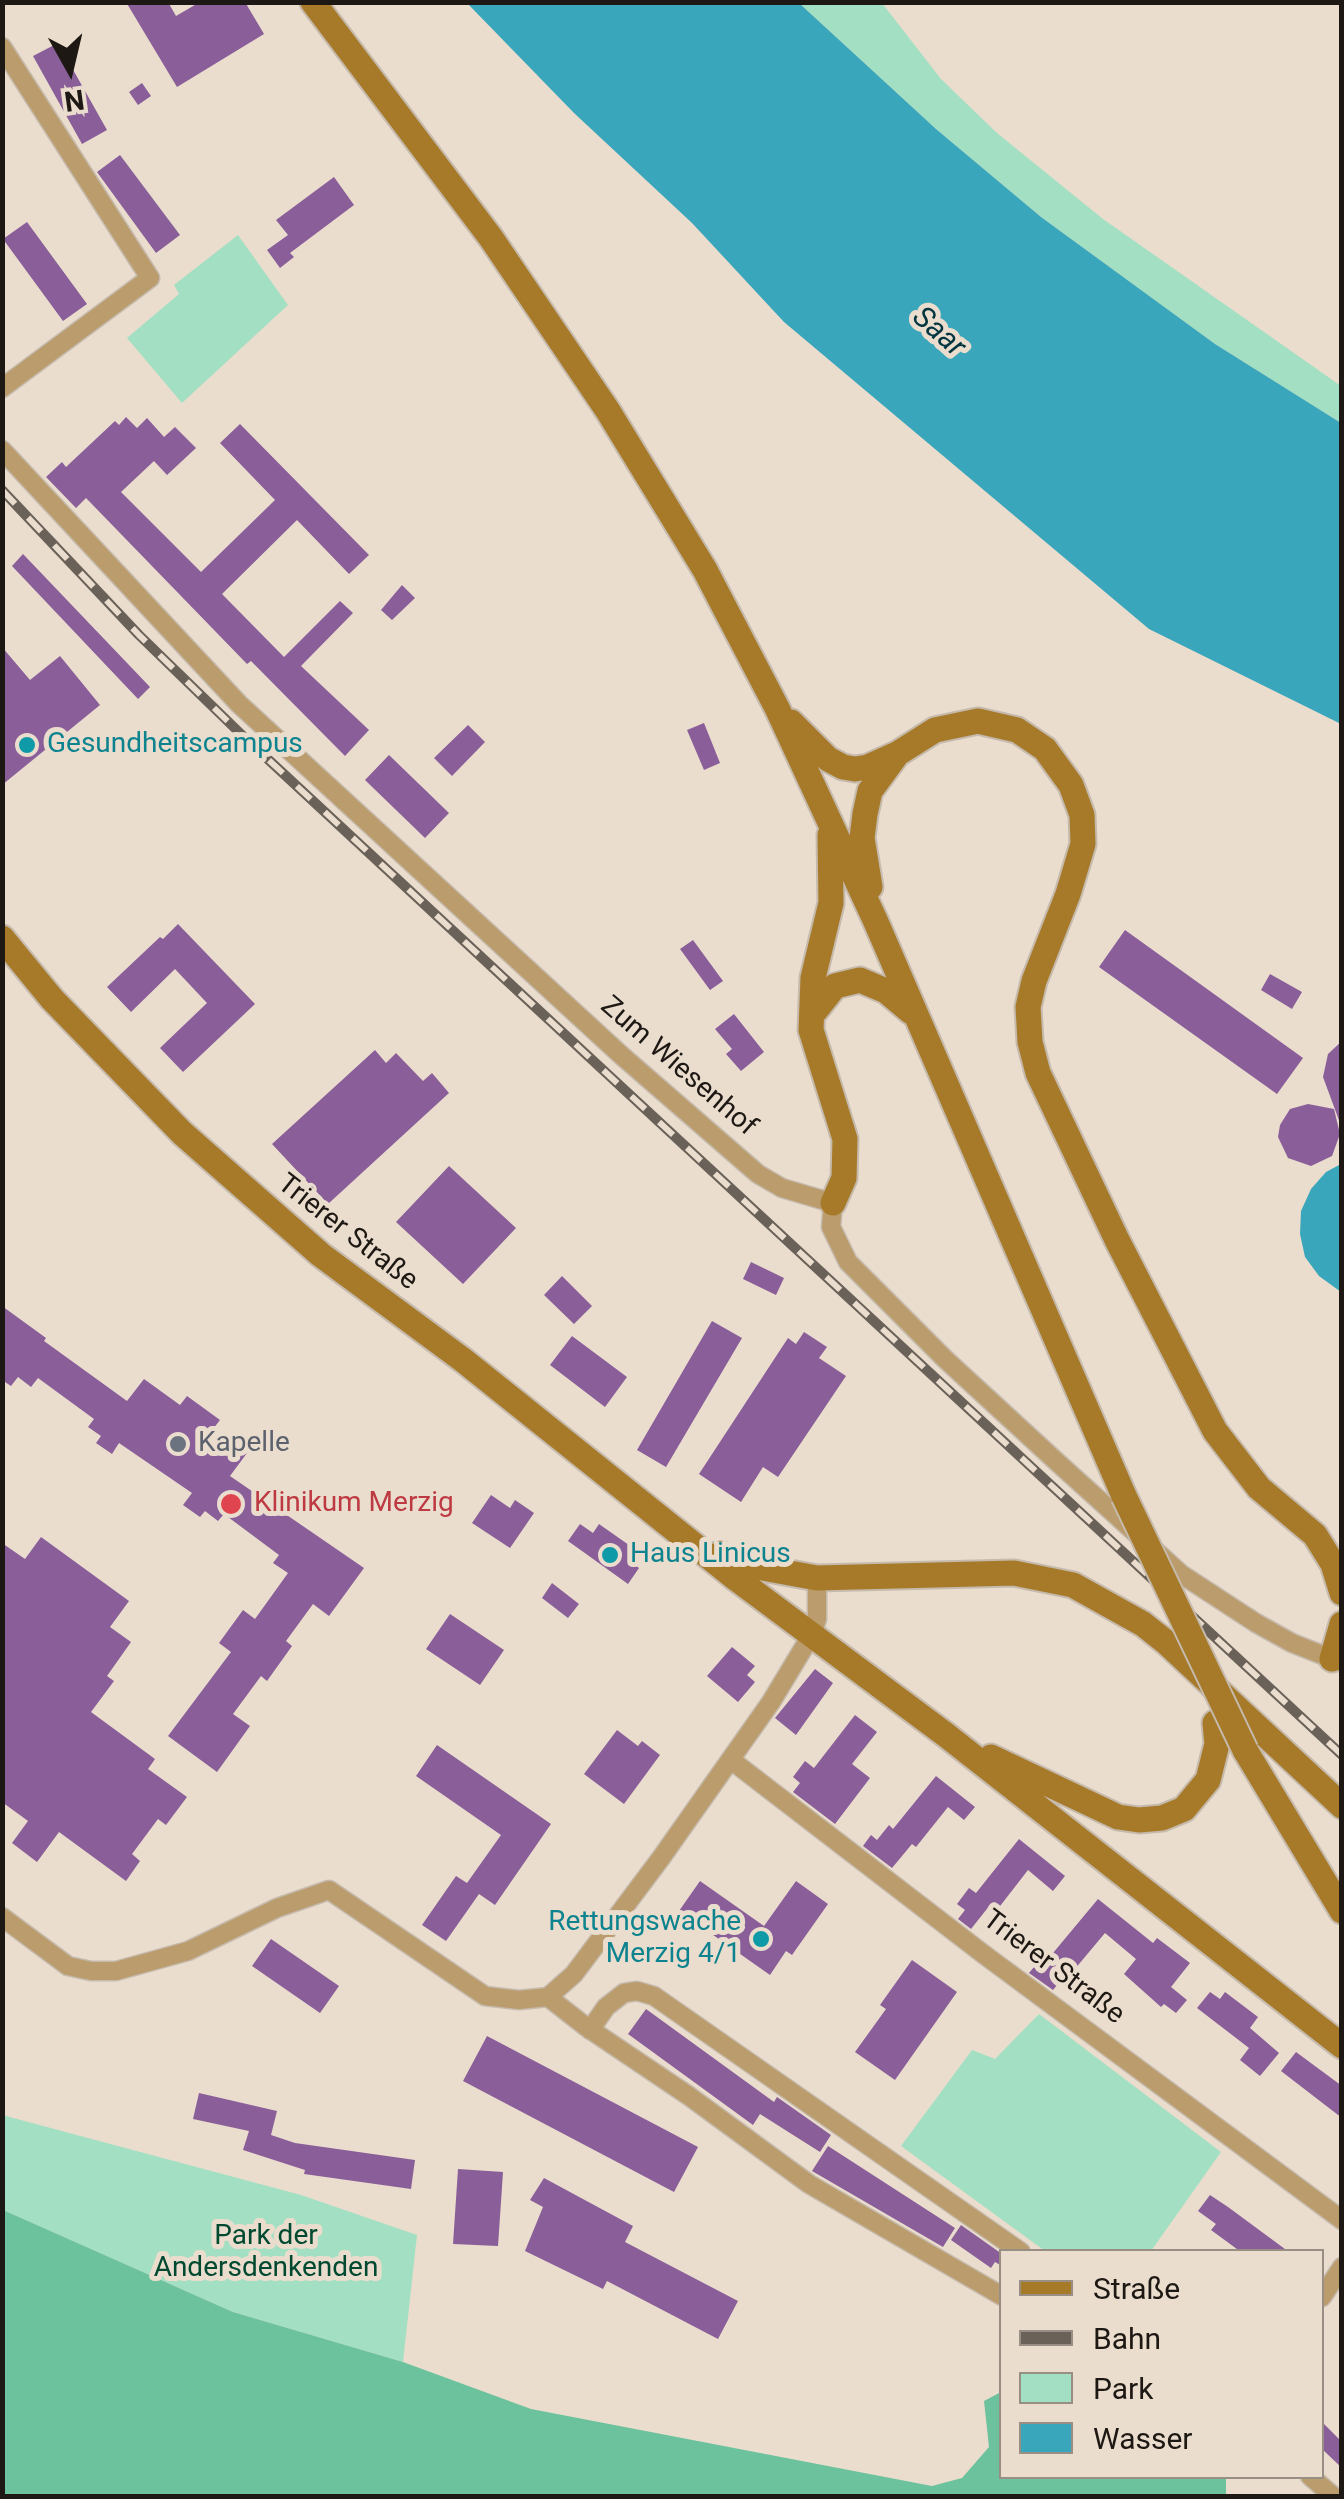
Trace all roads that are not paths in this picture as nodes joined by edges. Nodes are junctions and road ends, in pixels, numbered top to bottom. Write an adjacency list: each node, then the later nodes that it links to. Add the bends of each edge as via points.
1 (313, 2): 5 (main road, via 491,238 608,411 706,570)
2 (2, 47): 3 (street, via 150,278)
3 (2, 388)
4 (2, 450): 12 (street, Zum Wiesenhof, via 240,704 621,1054 758,1174)
5 (777, 708): 6 (main road, via 843,767 868,767); 7 (main road)
6 (897, 754): 8 (main road, via 870,791 862,838); 15 (main road, via 934,730 978,721 1017,730 1045,749 1071,785 1083,844 1028,1007 1038,1073 1215,1431 1259,1488 1315,1535)
7 (830, 820): 8 (main road); 10 (main road, via 831,903 813,978)
8 (876, 922): 11 (main road)
9 (6, 948): 13 (main road, Trierer Straße, via 239,1186)
10 (812, 1016): 11 (main road, via 835,986 860,980 886,991); 12 (main road, via 816,1051 846,1139 844,1178)
11 (915, 1016): 18 (main road, bridge)
12 (832, 1203): 19 (street, via 831,1227 848,1262 1043,1449 1181,1574 1256,1623)
13 (676, 1530): 14 (main road, Trierer Straße, via 746,1565); 17 (main road, Trierer Straße)
14 (817, 1578): 17 (street); 22 (main road, Trierer Straße, via 1014,1573 1073,1585 1167,1642)
15 (1342, 1594)
16 (1342, 1624): 19 (main road)
17 (812, 1634): 20 (main road, Trierer Straße); 21 (street)
18 (1194, 1648): 20 (main road, bridge, via 1216,1723 1215,1761 1196,1797 1162,1818 1118,1817); 23 (main road, bridge, via 1245,1750)
19 (1337, 1661)
20 (946, 1734): 27 (main road, Trierer Straße)
21 (732, 1760): 25 (street, via 574,1974); 28 (street, Trierer Straße)
22 (1342, 1806)
23 (1342, 1910)
24 (2, 1917): 25 (street, via 68,1966 116,1971 188,1951 329,1890 485,1996)
25 (548, 1997): 26 (street)
26 (590, 2030): 29 (street, via 624,1992 654,1996); 31 (street, via 809,2184)
27 (1342, 2046)
28 (1342, 2220)
29 (1017, 2249)
30 (1342, 2267): 32 (street)
31 (999, 2294)
32 (1324, 2294)
33 (1313, 2479): 34 (street)
34 (1333, 2496)

